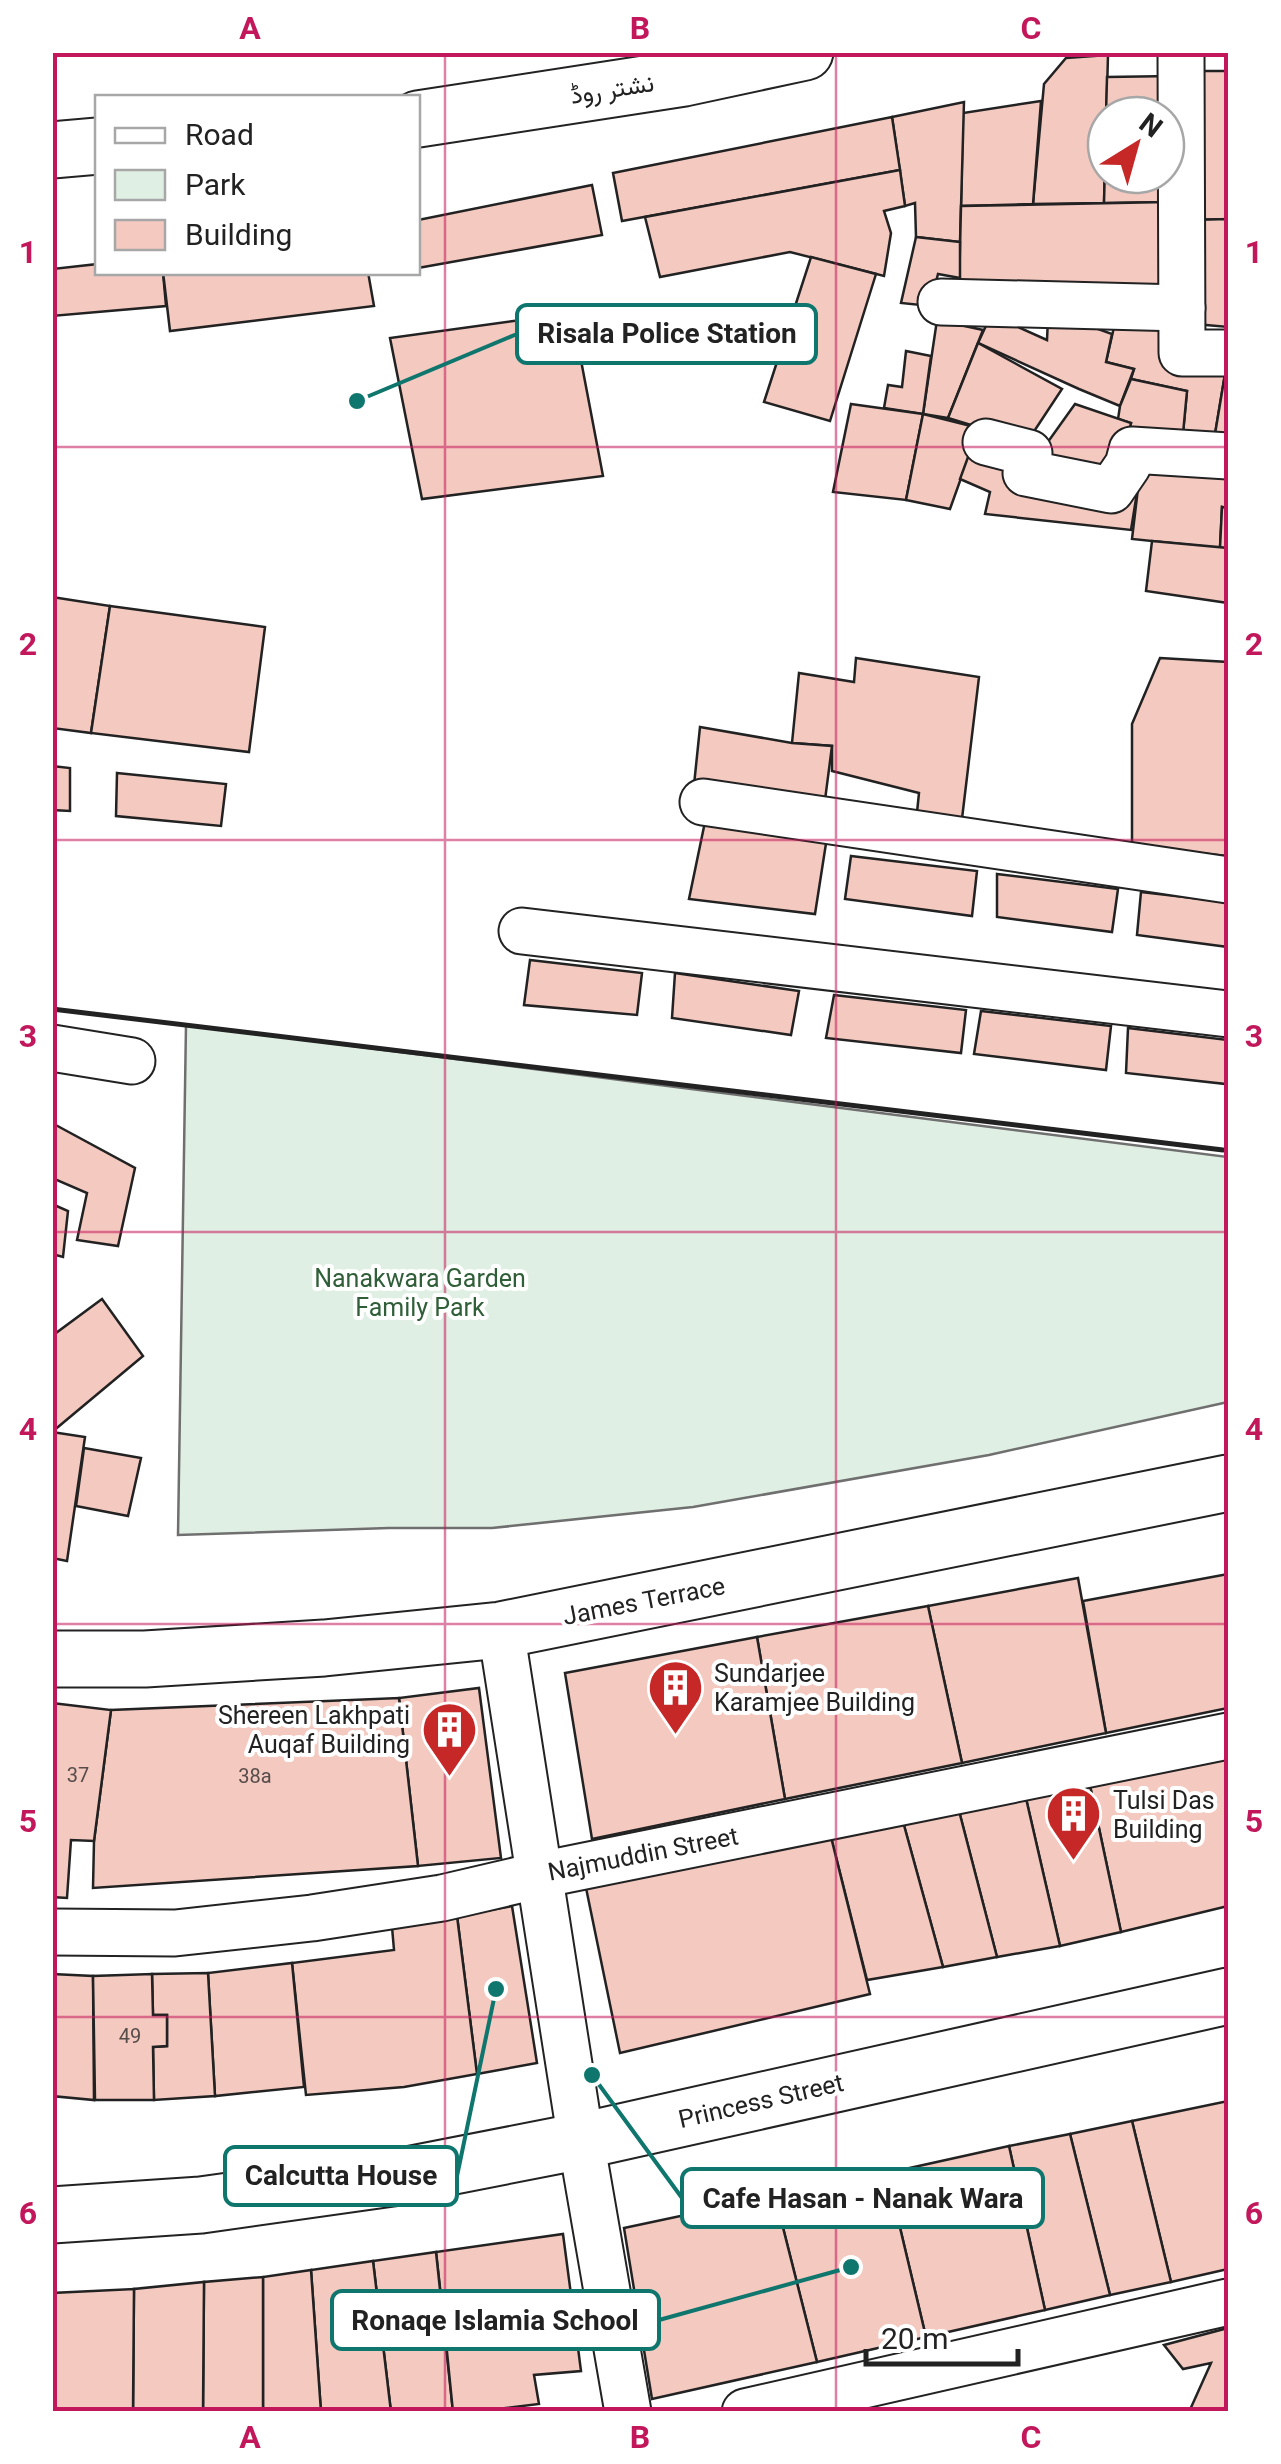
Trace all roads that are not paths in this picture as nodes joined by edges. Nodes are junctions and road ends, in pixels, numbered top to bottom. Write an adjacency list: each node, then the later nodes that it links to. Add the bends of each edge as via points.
1 (804, 52): 3 (street, نشتر روڈ, via 684,78)
2 (1181, 52): 7 (street)
3 (420, 118)
4 (95, 146): 5 (street)
5 (52, 150)
6 (941, 302): 7 (street)
7 (1182, 308): 8 (street, via 1182,353)
8 (1228, 353)
9 (986, 442): 10 (street, via 1029,453 1026,473 1112,490 1132,450)
10 (1228, 456)
11 (703, 802): 12 (street)
12 (1228, 880)
13 (522, 931): 14 (street)
14 (1228, 1014)
15 (52, 1048): 16 (street)
16 (132, 1061)
17 (1228, 1483): 18 (street, James Terrace)
18 (501, 1630): 19 (street, James Terrace, via 145,1659); 21 (street)
19 (52, 1659)
20 (1228, 1736): 21 (street, Najmuddin Street)
21 (540, 1875): 22 (street, Najmuddin Street, via 312,1918 175,1933); 24 (street)
22 (52, 1932)
23 (1228, 1996): 24 (street, Princess Street)
24 (581, 2141): 25 (street, Princess Street, via 201,2206); 27 (street)
25 (52, 2215)
26 (1228, 2302): 28 (street)
27 (628, 2412)
28 (745, 2412)

